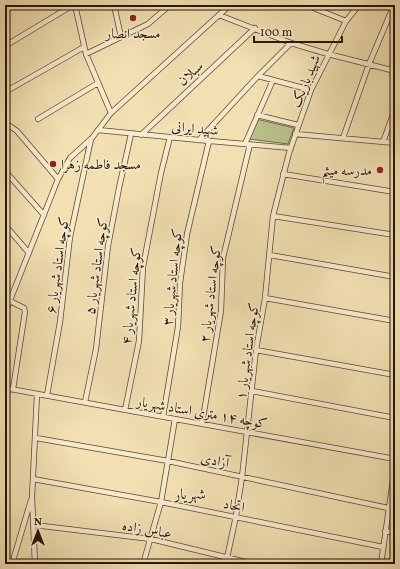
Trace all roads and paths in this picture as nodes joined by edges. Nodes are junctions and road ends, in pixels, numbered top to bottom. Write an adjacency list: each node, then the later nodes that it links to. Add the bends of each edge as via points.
1 (74, 5): 13 (street); 14 (street)
2 (114, 5): 11 (street)
3 (170, 5): 11 (street, via 148,24)
4 (230, 5): 8 (street)
5 (306, 5): 9 (street)
6 (359, 5): 9 (street, شهید باریک)
7 (394, 5): 17 (street)
8 (219, 15): 10 (street); 25 (street)
9 (346, 21): 16 (street, شهید باریک)
10 (255, 28): 12 (street); 34 (street, سبلان)
11 (121, 37): 15 (street)
12 (291, 43): 16 (street); 19 (street)
13 (5, 46)
14 (84, 47): 15 (street); 23 (street)
15 (86, 54): 21 (street)
16 (328, 54): 17 (street); 22 (street, شهید باریک)
17 (369, 64): 18 (street); 37 (street)
18 (395, 71)
19 (258, 76): 20 (street); 38 (street)
20 (273, 80): 22 (street); 27 (street, کوچه استاد شهریار ۲)
21 (98, 83): 25 (street); 28 (street)
22 (311, 90): 29 (street, شهید باریک)
23 (5, 92)
24 (395, 109): 40 (street)
25 (111, 113): 31 (street)
26 (5, 115): 30 (street)
27 (257, 115): 29 (street); 42 (street, کوچه استاد شهریار ۲)
28 (38, 119)
29 (298, 125): 33 (street, شهید باریک)
30 (6, 126): 46 (street, via 17,131)
31 (98, 130): 32 (street, شهید ایرانی); 36 (street)
32 (131, 134): 34 (street, شهید ایرانی); 66 (street, کوچه استاد شهریار ۵, via 108,246 96,349)
33 (295, 134): 37 (street); 43 (street, شهید باریک)
34 (141, 135): 35 (street, شهید ایرانی)
35 (170, 137): 38 (street, شهید ایرانی); 67 (street, کوچه استاد شهریار ۴, via 143,267 139,341)
36 (92, 138): 46 (street, via 70,158); 64 (street, کوچه استاد شهریار ۶, via 70,237 60,322)
37 (343, 138): 40 (street)
38 (199, 140): 39 (street, شهید ایرانی)
39 (209, 140): 42 (street, شهید ایرانی); 68 (street, کوچه استاد شهریار ۳, via 187,234 180,283 178,327)
40 (384, 142): 41 (street)
41 (395, 143)
42 (247, 144): 43 (street, شهید ایرانی); 71 (street, کوچه استاد شهریار ۲, via 223,258 221,311)
43 (290, 148): 45 (street, کوچه استاد شهریار ۱)
44 (5, 171): 48 (street)
45 (283, 174): 47 (street); 49 (street, کوچه استاد شهریار ۱)
46 (58, 179): 48 (street)
47 (395, 192)
48 (44, 215): 52 (street)
49 (273, 216): 51 (street); 53 (street, کوچه استاد شهریار ۱)
50 (5, 225): 52 (street)
51 (395, 235)
52 (29, 253): 56 (street)
53 (270, 255): 54 (street); 55 (street, کوچه استاد شهریار ۱)
54 (395, 277)
55 (265, 298): 58 (street); 59 (street, کوچه استاد شهریار ۱)
56 (10, 301): 57 (street); 61 (street, via 22,306 25,312)
57 (5, 313)
58 (395, 321)
59 (256, 350): 60 (street); 62 (street, کوچه استاد شهریار ۱)
60 (395, 375)
61 (9, 388): 63 (street, کوچه ۱۴ متری استاد شهریار); 65 (street)
62 (252, 391): 69 (street); 72 (street, کوچه استاد شهریار ۱)
63 (37, 394): 64 (street, کوچه ۱۴ متری استاد شهریار); 73 (street)
64 (47, 395): 66 (street, کوچه ۱۴ متری استاد شهریار)
65 (5, 401)
66 (85, 402): 67 (street, کوچه ۱۴ متری استاد شهریار)
67 (125, 410): 68 (street, کوچه ۱۴ متری استاد شهریار)
68 (163, 417): 70 (street, کوچه ۱۴ متری استاد شهریار)
69 (395, 418)
70 (175, 419): 71 (street, کوچه ۱۴ متری استاد شهریار); 75 (street)
71 (202, 424): 72 (street, کوچه ۱۴ متری استاد شهریار)
72 (247, 432): 74 (street, کوچه ۱۴ متری استاد شهریار); 77 (street, کوچه استاد شهریار ۱)
73 (36, 438): 75 (street, آزادی); 78 (street)
74 (395, 459)
75 (168, 461): 77 (street, آزادی); 81 (street)
76 (395, 466): 79 (street)
77 (242, 477): 82 (street, آزادی); 83 (street, کوچه استاد شهریار ۱)
78 (33, 480): 80 (street); 81 (street, اتحاد)
79 (393, 492): 82 (street)
80 (32, 497): 84 (street); 90 (street)
81 (161, 502): 83 (street, اتحاد); 87 (street)
82 (388, 508): 85 (street)
83 (236, 516): 88 (street, اتحاد); 89 (street, کوچه استاد شهریار ۱)
84 (34, 525): 87 (street, عباس زاده); 91 (street)
85 (385, 531): 86 (street); 88 (street)
86 (395, 533)
87 (150, 539): 89 (street, عباس زاده); 92 (street)
88 (383, 547): 94 (street)
89 (227, 558): 93 (street, عباس زاده)
90 (12, 564)
91 (35, 564)
92 (142, 564)
93 (254, 564)
94 (381, 564)

